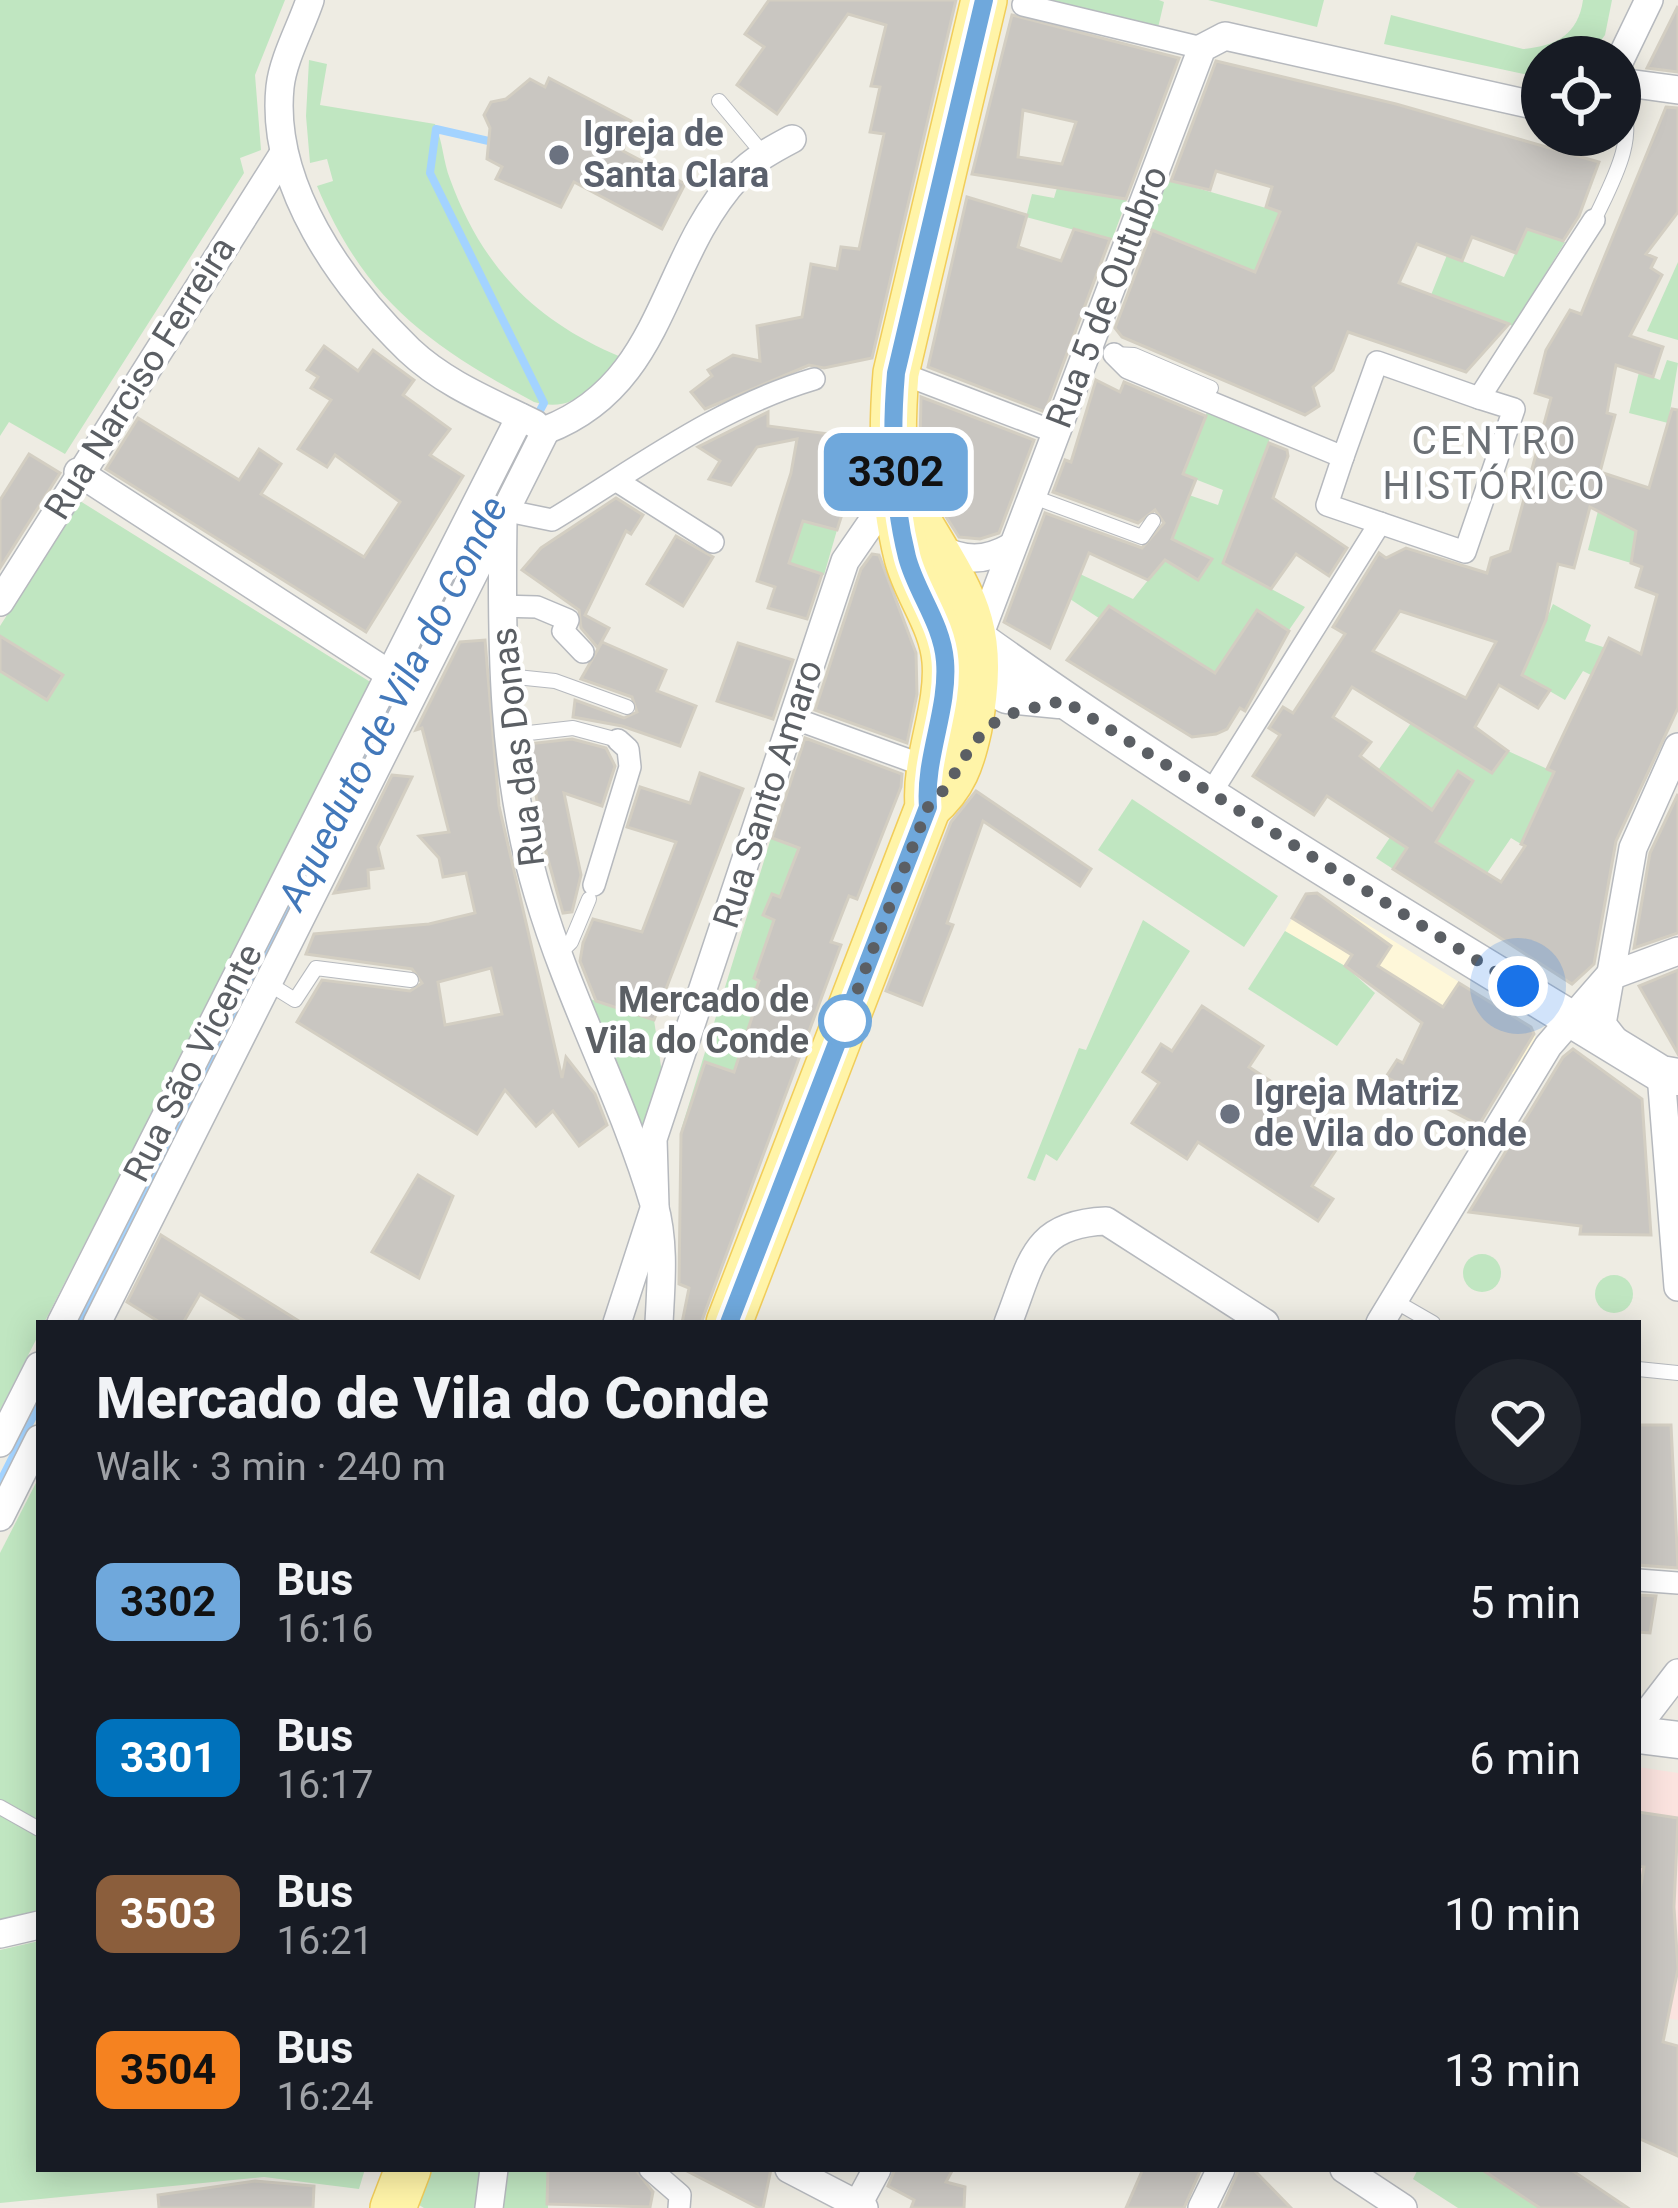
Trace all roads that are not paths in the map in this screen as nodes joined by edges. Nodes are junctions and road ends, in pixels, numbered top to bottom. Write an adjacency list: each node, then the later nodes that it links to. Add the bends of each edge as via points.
1 (310, 0): 12 (street, via 280,84)
2 (1649, 0): 4 (street)
3 (1003, 2): 5 (street); 26 (main road, via 896,373)
4 (1631, 36)
5 (1202, 48): 9 (street, via 1225,37); 16 (street, Rua 5 de Outubro)
6 (1641, 85): 7 (street)
7 (1678, 90)
8 (719, 101): 11 (lane)
9 (1521, 102)
10 (792, 139): 11 (street)
11 (764, 155): 22 (street, via 711,213 642,355 596,404)
12 (282, 156): 22 (street, via 333,261 410,351); 24 (street, Rua Narciso Ferreira)
13 (1621, 156): 14 (lane)
14 (1594, 220): 15 (lane); 20 (street)
15 (1542, 319)
16 (1102, 349): 19 (lane); 21 (street, Rua 5 de Outubro); 23 (street, via 1128,368)
17 (814, 379): 25 (street, via 763,394)
18 (916, 379): 21 (street)
19 (1211, 388)
20 (1479, 398): 23 (street, via 1377,362); 30 (street, via 1514,410 1465,552)
21 (1055, 432): 27 (street, Rua 5 de Outubro)
22 (527, 433): 28 (street); 39 (street)
23 (1342, 457): 30 (street, via 1327,505)
24 (78, 472): 34 (street, Rua Narciso Ferreira); 39 (street)
25 (617, 481): 28 (street, via 552,520); 31 (street)
26 (897, 486): 32 (main road); 37 (main road, via 907,559); 42 (street, Rua Santo Amaro, via 845,561)
27 (1031, 496): 29 (lane, via 1142,537); 33 (street, Rua 5 de Outubro)
28 (503, 510): 35 (street, Rua das Donas); 39 (street)
29 (1153, 521)
30 (1380, 523): 48 (street)
31 (712, 542)
32 (934, 547): 33 (street, via 962,560); 37 (main road, via 965,602)
33 (1011, 547): 37 (street, Rua 5 de Outubro)
34 (0, 602)
35 (502, 606): 36 (street, via 537,607 568,620 563,631); 38 (street, Rua das Donas)
36 (583, 652)
37 (960, 657): 40 (street); 47 (main road, Rua 5 de Outubro)
38 (507, 676): 41 (lane, via 555,681); 43 (street, Rua das Donas)
39 (403, 682): 54 (street, Rua São Vicente); 62 (street, Rua São Vicente)
40 (1063, 700): 47 (street, via 986,728); 48 (street)
41 (627, 706)
42 (793, 718): 47 (street); 58 (street, Rua Santo Amaro, via 653,1138)
43 (511, 735): 44 (lane, via 573,728); 50 (street, Rua das Donas, via 525,842)
44 (618, 740): 49 (street, via 630,767)
45 (1678, 747): 46 (street)
46 (1672, 770): 52 (street, via 1633,848)
47 (940, 778): 66 (main road, Rua 5 de Outubro)
48 (1211, 793): 55 (street)
49 (591, 892): 50 (lane)
50 (570, 945): 58 (street, Rua das Donas)
51 (1678, 951): 52 (street)
52 (1608, 977): 55 (street); 56 (street, via 1602,1024)
53 (411, 980): 54 (lane, via 316,968 295,1000)
54 (266, 982): 63 (street, Rua São Vicente)
55 (1572, 1020): 56 (street); 61 (street, via 1548,1046)
56 (1624, 1051): 57 (street)
57 (1669, 1075): 59 (street)
58 (655, 1206): 64 (street, Rua Santo Amaro); 65 (street, Rua das Donas)
59 (1677, 1272): 60 (street)
60 (1678, 1287)
61 (1387, 1312): 69 (lane)
62 (63, 1320)
63 (98, 1320)
64 (618, 1320)
65 (659, 1320)
66 (731, 1320)
67 (1009, 1320): 68 (street, via 1038,1246 1064,1227 1106,1221)
68 (1260, 1320)
69 (1420, 1320)
70 (1641, 1369): 72 (lane)
71 (36, 1372): 73 (street)
72 (1678, 1373)
73 (0, 1443)
74 (36, 1445): 75 (street)
75 (0, 1516)
76 (1641, 1580): 77 (street)
77 (1678, 1583)
78 (1676, 1688): 79 (street)
79 (1641, 1722)
80 (1641, 1735): 81 (street)
81 (1678, 1740)
82 (0, 1807): 83 (lane)
83 (36, 1827)
84 (36, 1926): 85 (street)
85 (0, 1934)
86 (407, 2172): 94 (main road)
87 (494, 2172): 95 (street)
88 (653, 2172): 96 (street, via 680,2195)
89 (794, 2172): 93 (street)
90 (877, 2172): 93 (street)
91 (1220, 2172): 97 (street)
92 (1348, 2172): 98 (street)
93 (860, 2207)
94 (393, 2208)
95 (489, 2208)
96 (680, 2208)
97 (1202, 2208)
98 (1402, 2208)

